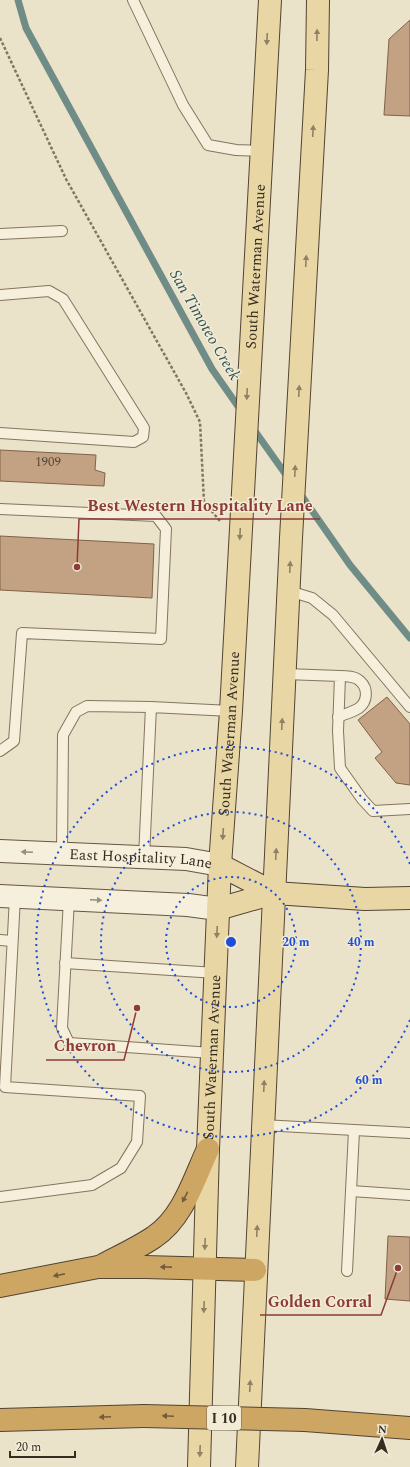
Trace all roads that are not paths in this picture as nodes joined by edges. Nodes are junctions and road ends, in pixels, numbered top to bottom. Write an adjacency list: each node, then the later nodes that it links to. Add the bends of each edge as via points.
1 (132, 0): 4 (lane, via 183,105 208,144 236,150)
2 (270, 0): 4 (main road, South Waterman Avenue, one-way to 4)
3 (318, 0): 10 (main road, one-way to 3, via 316,84)
4 (261, 151): 15 (main road, South Waterman Avenue, one-way to 15)
5 (62, 230): 6 (lane)
6 (0, 234)
7 (0, 295): 8 (lane, via 49,291 63,299 144,428 142,437 134,442)
8 (0, 433)
9 (0, 509): 17 (lane, via 156,516 166,529 161,639 22,633 14,741)
10 (289, 591): 11 (main road); 14 (lane, via 312,598 332,615)
11 (285, 674): 12 (lane); 23 (main road, one-way to 11)
12 (340, 676): 16 (lane); 16 (lane, via 360,681 365,687 366,697 358,709)
13 (151, 707): 15 (lane); 20 (lane, via 87,706 76,712 63,735); 21 (lane)
14 (410, 707)
15 (230, 711): 22 (main road, South Waterman Avenue, one-way to 22)
16 (338, 717): 18 (lane, via 340,768 362,799 373,811)
17 (0, 751)
18 (410, 808)
19 (0, 851): 20 (main road, East Hospitality Lane, one-way to 19)
20 (62, 853): 21 (main road, East Hospitality Lane)
21 (144, 857): 22 (main road, East Hospitality Lane, via 186,859)
22 (220, 865): 23 (main road, East Hospitality Lane); 27 (main road, South Waterman Avenue)
23 (274, 893): 25 (main road, East Hospitality Lane, via 365,899); 27 (main road, East Hospitality Lane); 33 (main road, one-way to 23)
24 (7, 896): 26 (main road, East Hospitality Lane); 29 (lane)
25 (410, 898)
26 (69, 899): 27 (main road, East Hospitality Lane, one-way to 27, via 188,905); 30 (lane)
27 (218, 910): 31 (main road, South Waterman Avenue, one-way to 31)
28 (0, 940): 29 (lane)
29 (12, 941): 39 (lane, via 5,1087 140,1096 137,1142 121,1168 92,1185)
30 (65, 963): 31 (lane); 32 (lane, via 62,1028 69,1043)
31 (216, 973): 32 (main road, South Waterman Avenue)
32 (212, 1054): 36 (main road, South Waterman Avenue)
33 (262, 1125): 34 (lane); 42 (main road, one-way to 33)
34 (354, 1131): 35 (lane); 37 (lane)
35 (410, 1133)
36 (208, 1149): 40 (highway, one-way to 40, via 173,1219 156,1236); 41 (main road, South Waterman Avenue, one-way to 41)
37 (351, 1191): 38 (lane); 43 (lane)
38 (410, 1195)
39 (0, 1197)
40 (98, 1267): 41 (highway, one-way to 40); 44 (highway, one-way to 44)
41 (205, 1268): 42 (highway); 49 (main road, South Waterman Avenue, one-way to 49)
42 (255, 1270): 50 (main road, one-way to 42)
43 (347, 1271)
44 (0, 1286)
45 (410, 1419): 47 (highway)
46 (0, 1420): 47 (highway, I 10, one-way to 46, bridge, via 144,1416)
47 (305, 1420): 48 (highway, I 10)
48 (410, 1428)
49 (199, 1467)
50 (247, 1467)

